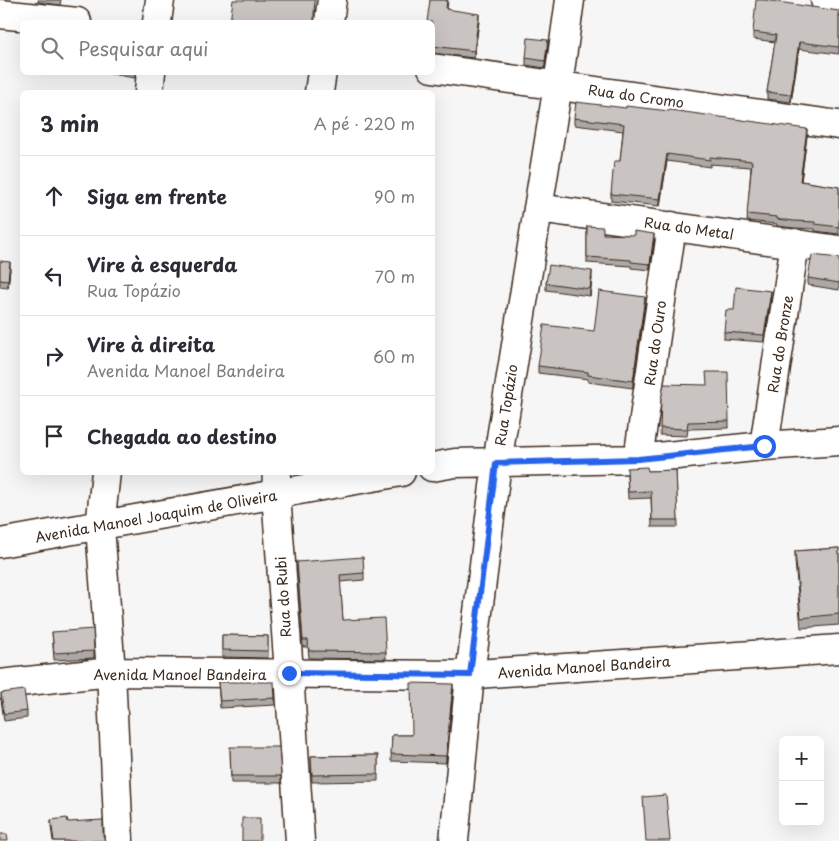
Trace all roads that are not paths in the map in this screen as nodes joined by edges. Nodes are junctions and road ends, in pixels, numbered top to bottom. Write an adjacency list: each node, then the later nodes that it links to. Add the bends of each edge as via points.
1 (160, 0): 8 (street)
2 (332, 0): 9 (street)
3 (570, 0): 13 (street, Rua Topázio)
4 (825, 0): 5 (street)
5 (839, 2)
6 (0, 14): 7 (street)
7 (57, 20)
8 (157, 20)
9 (329, 20)
10 (435, 68): 13 (street, Rua do Cromo)
11 (151, 75): 14 (street)
12 (322, 75): 15 (street)
13 (558, 85): 16 (street, Rua do Cromo); 17 (street, Rua Topázio)
14 (149, 90)
15 (319, 90)
16 (839, 125)
17 (538, 208): 18 (street, Rua do Metal); 24 (street, Rua Topázio)
18 (672, 226): 19 (street, Rua do Metal); 23 (street, Rua do Ouro)
19 (796, 243): 20 (street, Rua do Metal); 22 (street, Rua do Bronze)
20 (839, 250)
21 (839, 441): 22 (street)
22 (764, 446): 23 (street)
23 (638, 459): 24 (street)
24 (496, 463): 25 (street); 34 (street, Rua Topázio)
25 (435, 466)
26 (106, 475): 29 (street)
27 (367, 475): 28 (street, Avenida Manoel Joaquim de Oliveira)
28 (276, 483): 29 (street, Avenida Manoel Joaquim de Oliveira); 33 (street, Rua do Rubi)
29 (100, 527): 30 (street, Avenida Manoel Joaquim de Oliveira); 32 (street)
30 (0, 544)
31 (839, 649): 34 (street, Avenida Manoel Bandeira)
32 (111, 672): 33 (street, Avenida Manoel Bandeira); 35 (street, Avenida Manoel Bandeira); 36 (street)
33 (289, 673): 34 (street, Avenida Manoel Bandeira); 37 (street, Rua do Rubi)
34 (470, 675): 38 (street, Rua Topázio)
35 (0, 684)
36 (118, 841)
37 (300, 841)
38 (454, 841)

